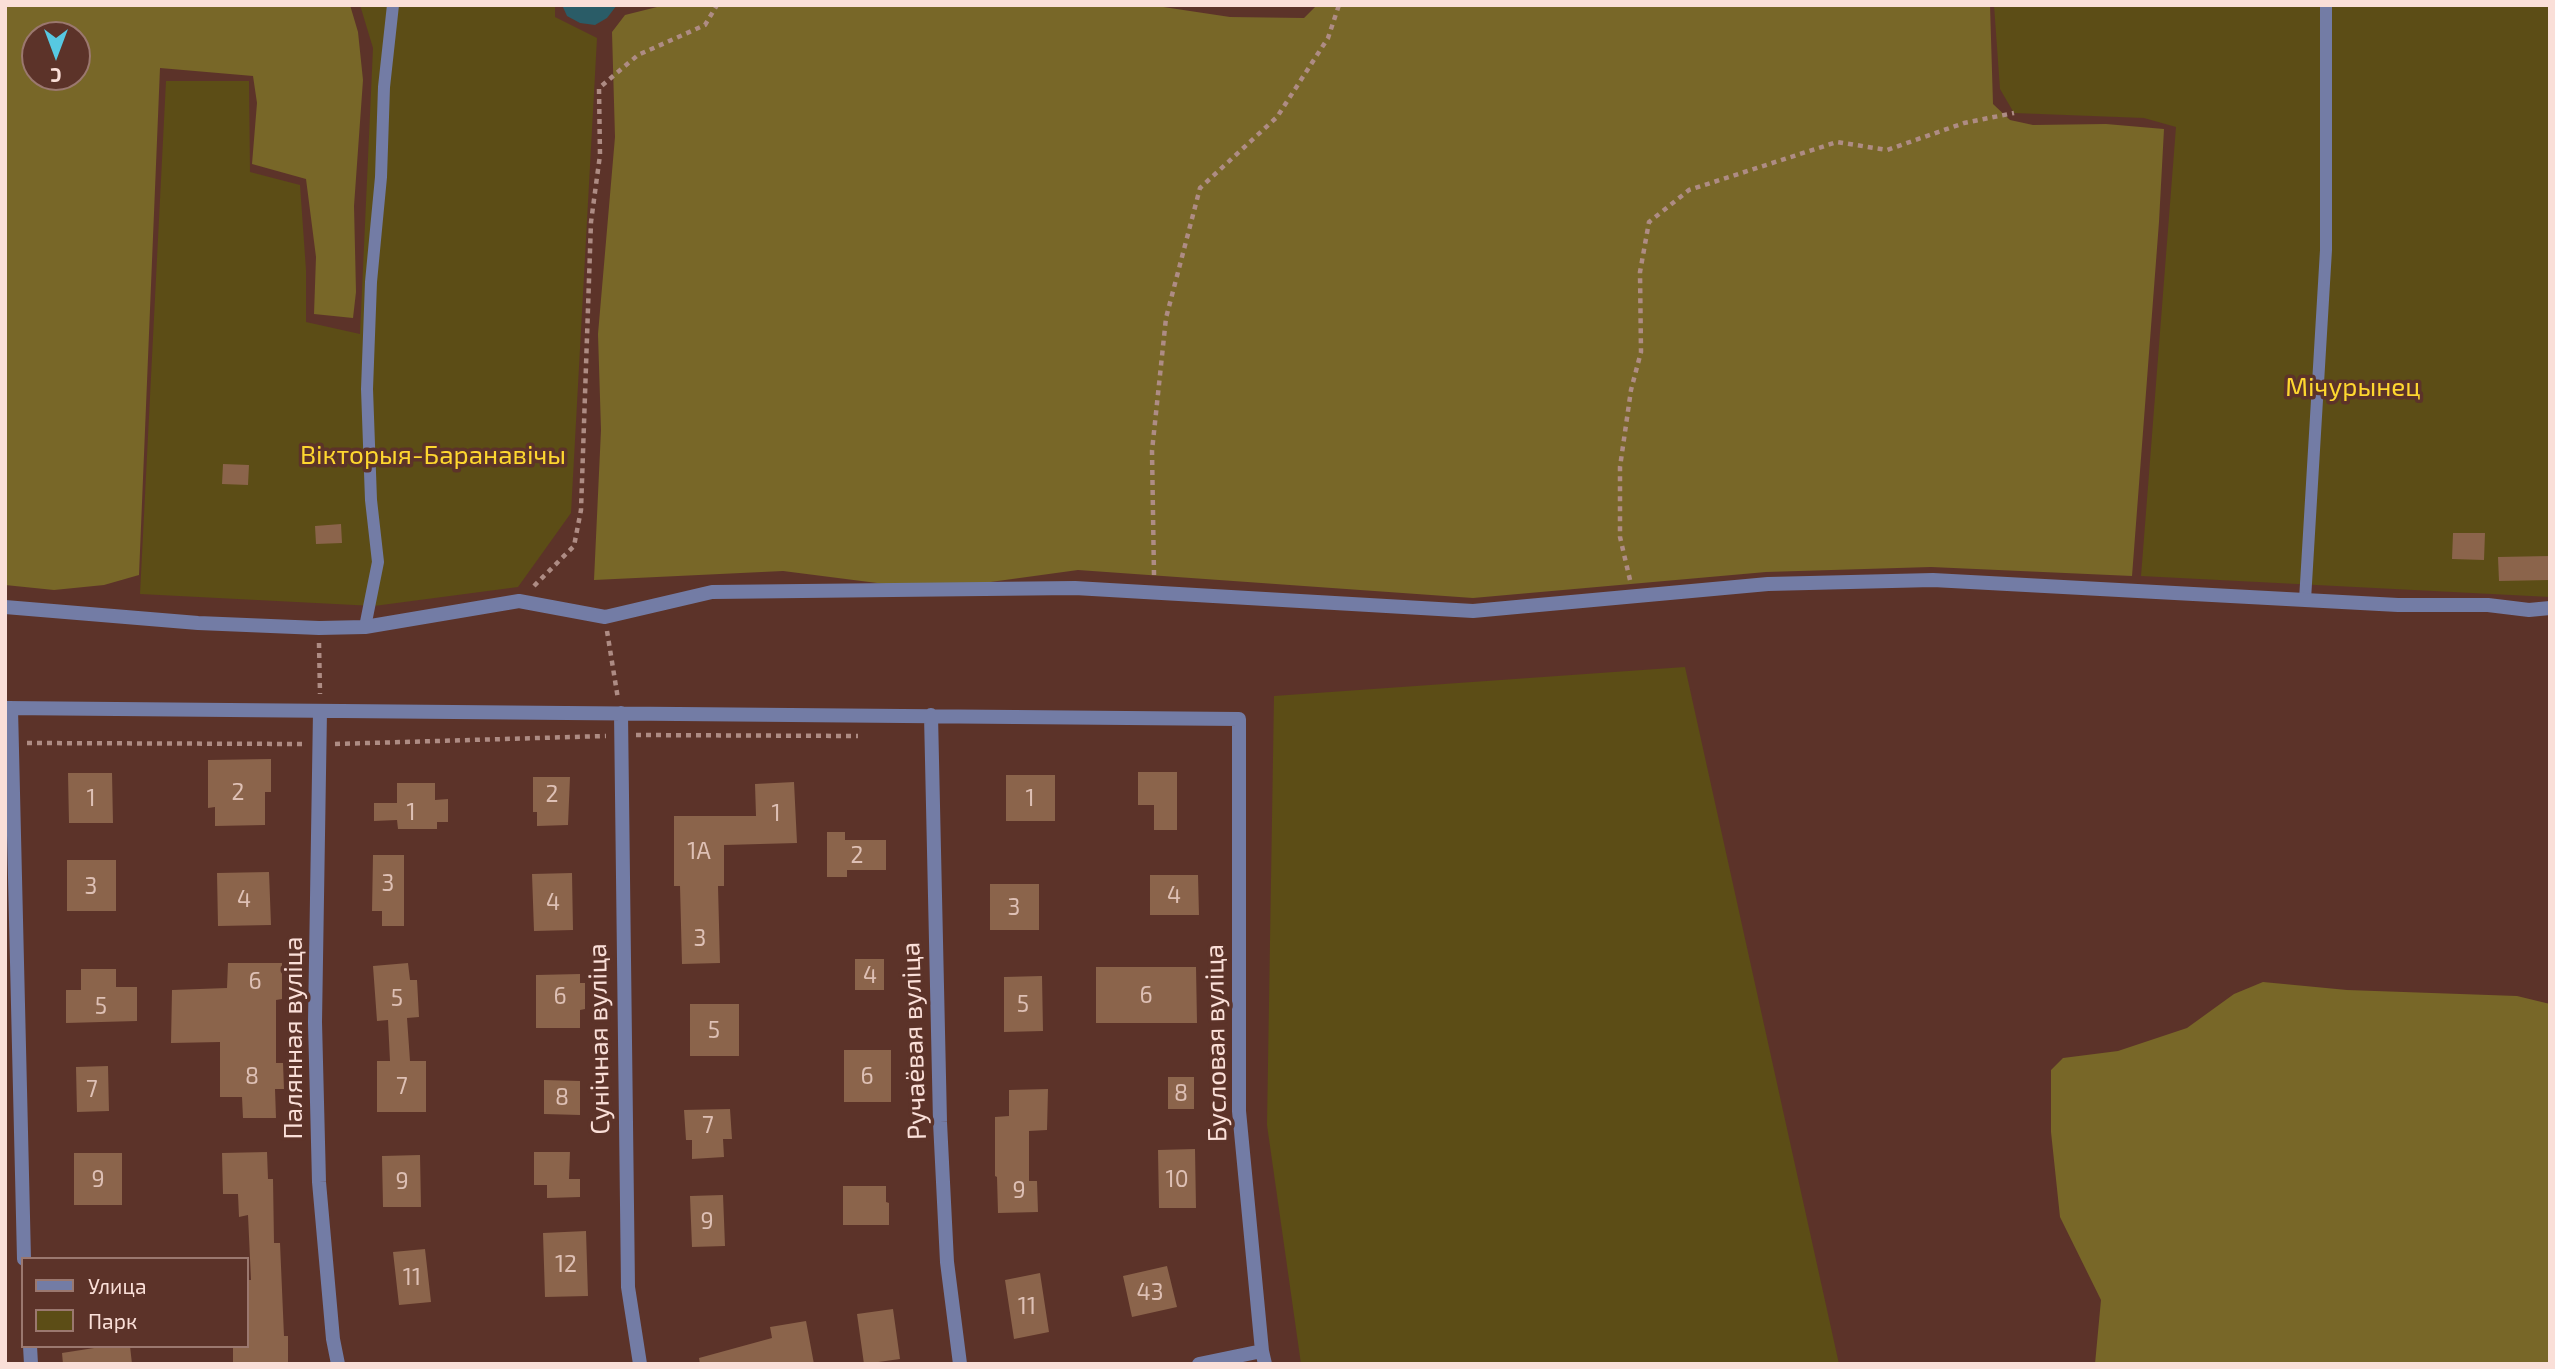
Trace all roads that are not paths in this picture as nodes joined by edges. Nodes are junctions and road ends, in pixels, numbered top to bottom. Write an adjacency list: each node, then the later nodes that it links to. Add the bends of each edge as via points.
1 (393, 5): 6 (lane, via 367,389 378,562)
2 (2326, 5): 3 (lane, via 2326,250)
3 (2305, 600): 5 (street, via 2488,605 2529,611); 6 (street, via 1933,580 1768,584 1474,611 1075,588 712,592 605,617 519,601)
4 (5, 607): 6 (street, via 198,623)
5 (2550, 608)
6 (365, 627)
7 (8, 708): 8 (street); 11 (street)
8 (320, 711): 9 (street); 13 (street, Палянная вуліца, via 315,1022 319,1182)
9 (621, 713): 10 (street); 14 (street, Сунічная вуліца, via 628,1287)
10 (931, 715): 12 (street, Бусловая вуліца, via 1239,719 1239,1111); 15 (street, Ручаёвая вуліца, via 940,1122 947,1262)
11 (24, 1257)
12 (1263, 1357): 16 (street)
13 (338, 1364)
14 (640, 1364)
15 (960, 1364)
16 (1199, 1364)

